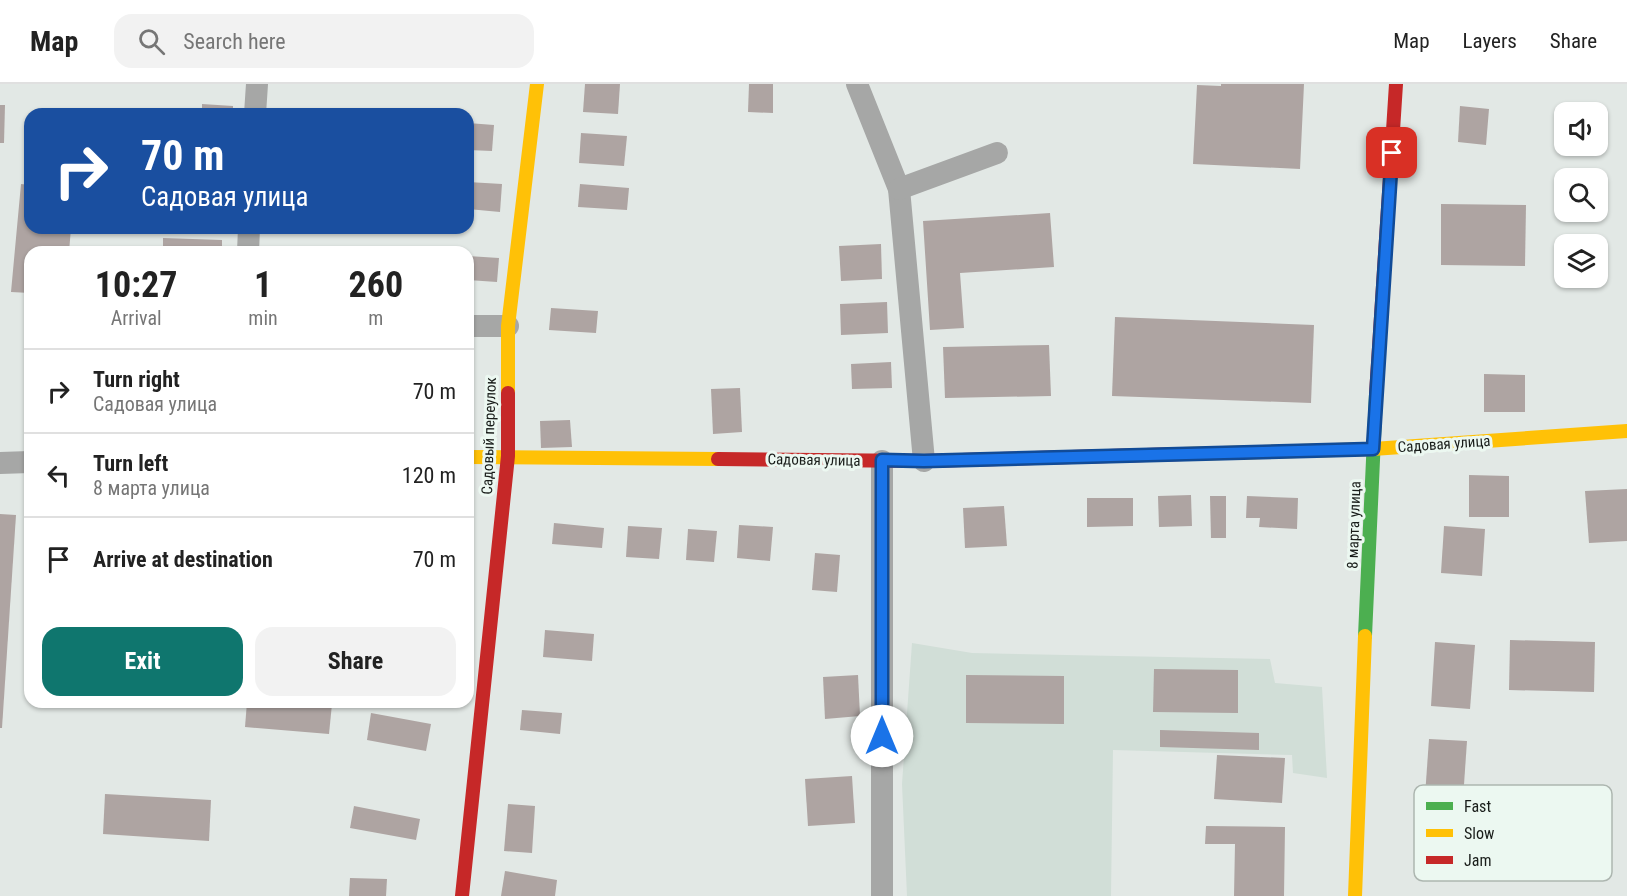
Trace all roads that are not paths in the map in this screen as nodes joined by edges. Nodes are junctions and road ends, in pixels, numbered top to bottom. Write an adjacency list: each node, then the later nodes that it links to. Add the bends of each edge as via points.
1 (257, 84): 5 (street)
2 (537, 84): 9 (street, Садовый переулок)
3 (857, 84): 7 (street)
4 (1396, 84): 11 (street, 8 марта улица)
5 (255, 108)
6 (997, 153): 7 (street)
7 (899, 189): 15 (street)
8 (474, 326): 9 (street)
9 (508, 326): 12 (street, Садовый переулок)
10 (1627, 431): 11 (street, Садовая улица)
11 (1373, 449): 15 (street, Садовая улица); 20 (street, 8 марта улица)
12 (508, 456): 13 (street, Садовая улица); 14 (street, Садовая улица); 18 (street, Садовый переулок)
13 (474, 457)
14 (882, 460): 15 (street, Садовая улица); 19 (street)
15 (924, 461)
16 (24, 462): 17 (street)
17 (0, 463)
18 (462, 896)
19 (882, 896)
20 (1355, 896)

